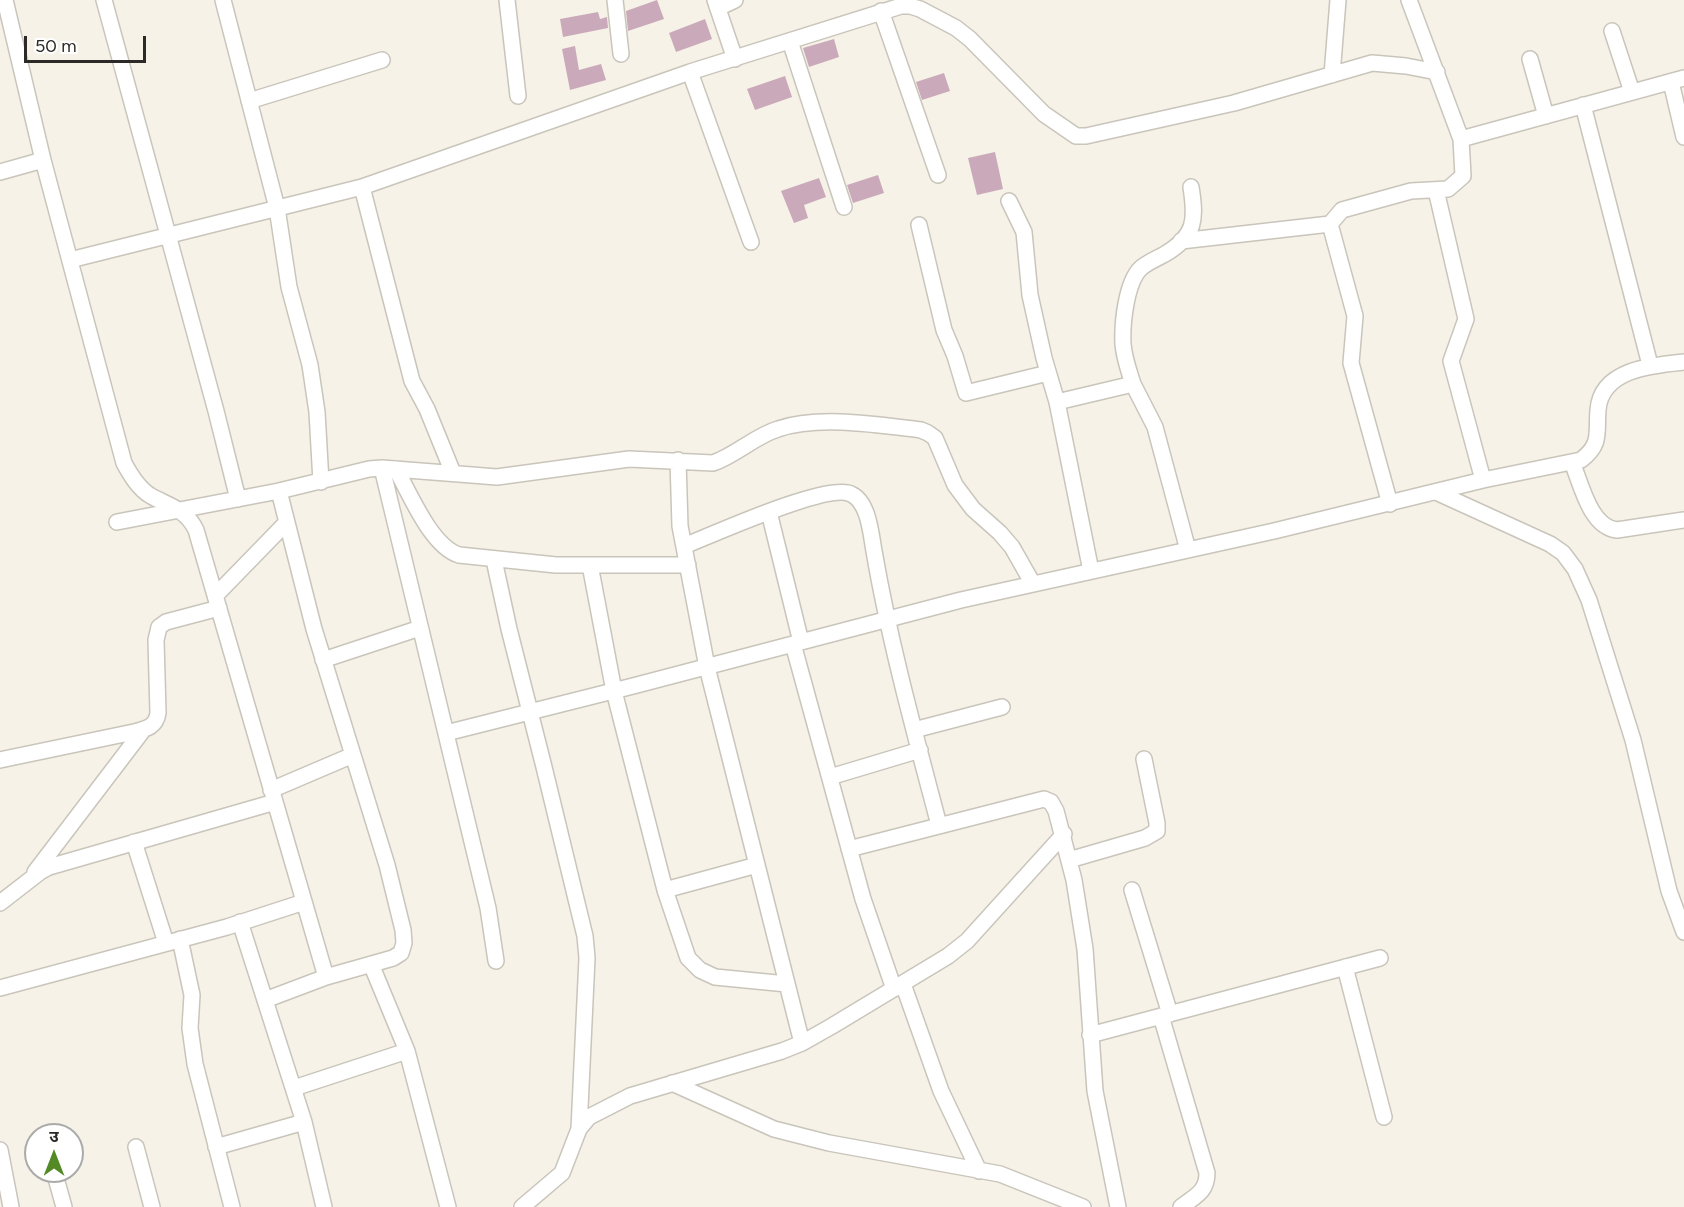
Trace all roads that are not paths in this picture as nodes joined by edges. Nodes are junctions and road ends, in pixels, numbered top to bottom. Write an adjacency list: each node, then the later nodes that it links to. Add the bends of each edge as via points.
1 (4, 0): 28 (street)
2 (104, 0): 39 (street)
3 (223, 0): 23 (street)
4 (507, 0): 22 (street)
5 (615, 0): 13 (street)
6 (735, 0): 9 (street)
7 (1338, 0): 19 (street)
8 (1409, 0): 18 (street)
9 (717, 4): 14 (street)
10 (881, 11): 12 (street); 19 (street, via 910,6 956,28 1044,114 1076,136 1234,103); 30 (street)
11 (1612, 32): 21 (street)
12 (790, 41): 14 (street); 35 (street)
13 (621, 54)
14 (735, 59): 17 (street)
15 (1530, 59): 25 (street)
16 (382, 60): 23 (street)
17 (690, 72): 31 (street); 41 (street)
18 (1437, 72): 19 (street, via 1372,63); 27 (street)
19 (1332, 75)
20 (1678, 80): 21 (street); 26 (street)
21 (1632, 92): 24 (street)
22 (518, 96)
23 (249, 100): 36 (street)
24 (1583, 105): 25 (street); 44 (street)
25 (1545, 116): 27 (street)
26 (1684, 137)
27 (1461, 139): 33 (street, via 1463,176 1448,189)
28 (43, 160): 29 (street); 42 (street)
29 (0, 172)
30 (938, 176)
31 (362, 187): 36 (street); 51 (street, via 412,381)
32 (1191, 187): 40 (street, via 1195,212 1190,232)
33 (1436, 190): 37 (street, via 1411,191 1342,210); 52 (street, via 1466,319 1451,361)
34 (1009, 201): 45 (street, via 1024,232 1030,295)
35 (844, 207)
36 (277, 208): 39 (street); 53 (street, via 289,287 310,365)
37 (1330, 224): 40 (street); 57 (street, via 1355,315 1351,363)
38 (919, 225): 45 (street, via 944,330 966,393)
39 (168, 235): 42 (street); 56 (street)
40 (1181, 241): 46 (street, via 1141,268 1132,283 1123,343)
41 (751, 242)
42 (70, 260): 58 (street, via 124,463 140,487)
43 (1684, 362): 44 (street)
44 (1650, 365): 49 (street, via 1624,375 1605,389 1598,408 1597,442 1590,453)
45 (1048, 373): 47 (street)
46 (1133, 384): 47 (street); 64 (street, via 1155,428)
47 (1058, 402): 68 (street)
48 (678, 460): 51 (street, via 629,459 497,477); 63 (street); 69 (street, via 713,463 786,427 820,423 928,432 935,438 955,485 1012,547)
49 (1572, 462): 52 (street); 60 (street, via 1592,512 1608,529)
50 (389, 469): 51 (street); 53 (street, via 369,469); 65 (street, via 450,552); 72 (street)
51 (453, 473)
52 (1483, 480): 55 (street)
53 (321, 482): 54 (street)
54 (279, 491): 56 (street); 62 (street)
55 (1436, 492): 57 (street); 100 (street, via 1550,544 1575,569 1589,600 1633,740 1669,891)
56 (238, 499): 58 (street)
57 (1390, 504): 64 (street)
58 (181, 510): 61 (street); 70 (street, via 196,530)
59 (769, 512): 63 (street); 71 (street, via 833,493 851,493 857,498 870,529); 73 (street)
60 (1684, 520)
61 (117, 522)
62 (287, 522): 70 (street); 74 (street)
63 (684, 546): 67 (street)
64 (1188, 550): 68 (street)
65 (494, 560): 66 (street); 78 (street)
66 (590, 565): 67 (street); 76 (street)
67 (688, 565): 75 (street)
68 (1091, 571): 69 (street)
69 (1033, 584): 71 (street)
70 (217, 602): 79 (street, via 166,622 156,632 157,721); 87 (street)
71 (886, 620): 73 (street); 80 (street)
72 (420, 628): 74 (street); 81 (street)
73 (797, 643): 75 (street); 86 (street)
74 (323, 660): 83 (street)
75 (707, 666): 76 (street); 93 (street)
76 (614, 691): 78 (street); 95 (street)
77 (1002, 707): 80 (street)
78 (529, 712): 81 (street); 119 (street, via 585,936)
79 (144, 729): 85 (street); 94 (street)
80 (914, 730): 82 (street)
81 (446, 733): 103 (street, via 488,908)
82 (920, 750): 86 (street); 88 (street)
83 (353, 755): 87 (street); 104 (street, via 403,930 401,953)
84 (1144, 759): 92 (street, via 1157,831 1152,836)
85 (0, 760)
86 (830, 777): 91 (street)
87 (273, 796): 90 (street); 97 (street)
88 (939, 825): 89 (street, via 1044,799 1051,802); 91 (street)
89 (1064, 834): 92 (street); 108 (street, via 967,941)
90 (134, 842): 94 (street, via 49,867); 101 (street)
91 (849, 849): 108 (street, via 863,899)
92 (1069, 860): 112 (street, via 1085,949)
93 (757, 865): 95 (street); 107 (street)
94 (31, 878): 98 (street)
95 (665, 890): 107 (street, via 688,958 700,970 715,977)
96 (1132, 890): 111 (street)
97 (304, 902): 99 (street); 106 (street)
98 (0, 903)
99 (240, 922): 101 (street); 110 (street)
100 (1684, 932)
101 (173, 941): 109 (street); 121 (street, via 192,995 190,1028 195,1064)
102 (1380, 958): 105 (street)
103 (496, 960)
104 (371, 964): 106 (street); 114 (street)
105 (1345, 967): 111 (street); 117 (street)
106 (326, 977): 110 (street)
107 (787, 984): 113 (street)
108 (899, 986): 113 (street); 123 (street, via 941,1091)
109 (0, 988)
110 (265, 1000): 116 (street)
111 (1166, 1015): 112 (street); 134 (street, via 1207,1173 1201,1192)
112 (1090, 1035): 133 (street, via 1095,1091)
113 (802, 1043): 115 (street)
114 (407, 1051): 116 (street); 130 (street)
115 (672, 1083): 119 (street, via 612,1104 589,1117); 123 (street, via 792,1135)
116 (294, 1089): 118 (street)
117 (1384, 1117)
118 (304, 1122): 121 (street); 129 (street)
119 (579, 1129): 131 (street, via 562,1173)
120 (136, 1147): 127 (street)
121 (216, 1147): 128 (street)
122 (0, 1150): 125 (street)
123 (979, 1171): 132 (street, via 1014,1178)
124 (57, 1183): 126 (street)
125 (11, 1207)
126 (64, 1207)
127 (152, 1207)
128 (232, 1207)
129 (324, 1207)
130 (448, 1207)
131 (522, 1207)
132 (1083, 1207)
133 (1118, 1207)
134 (1181, 1207)

